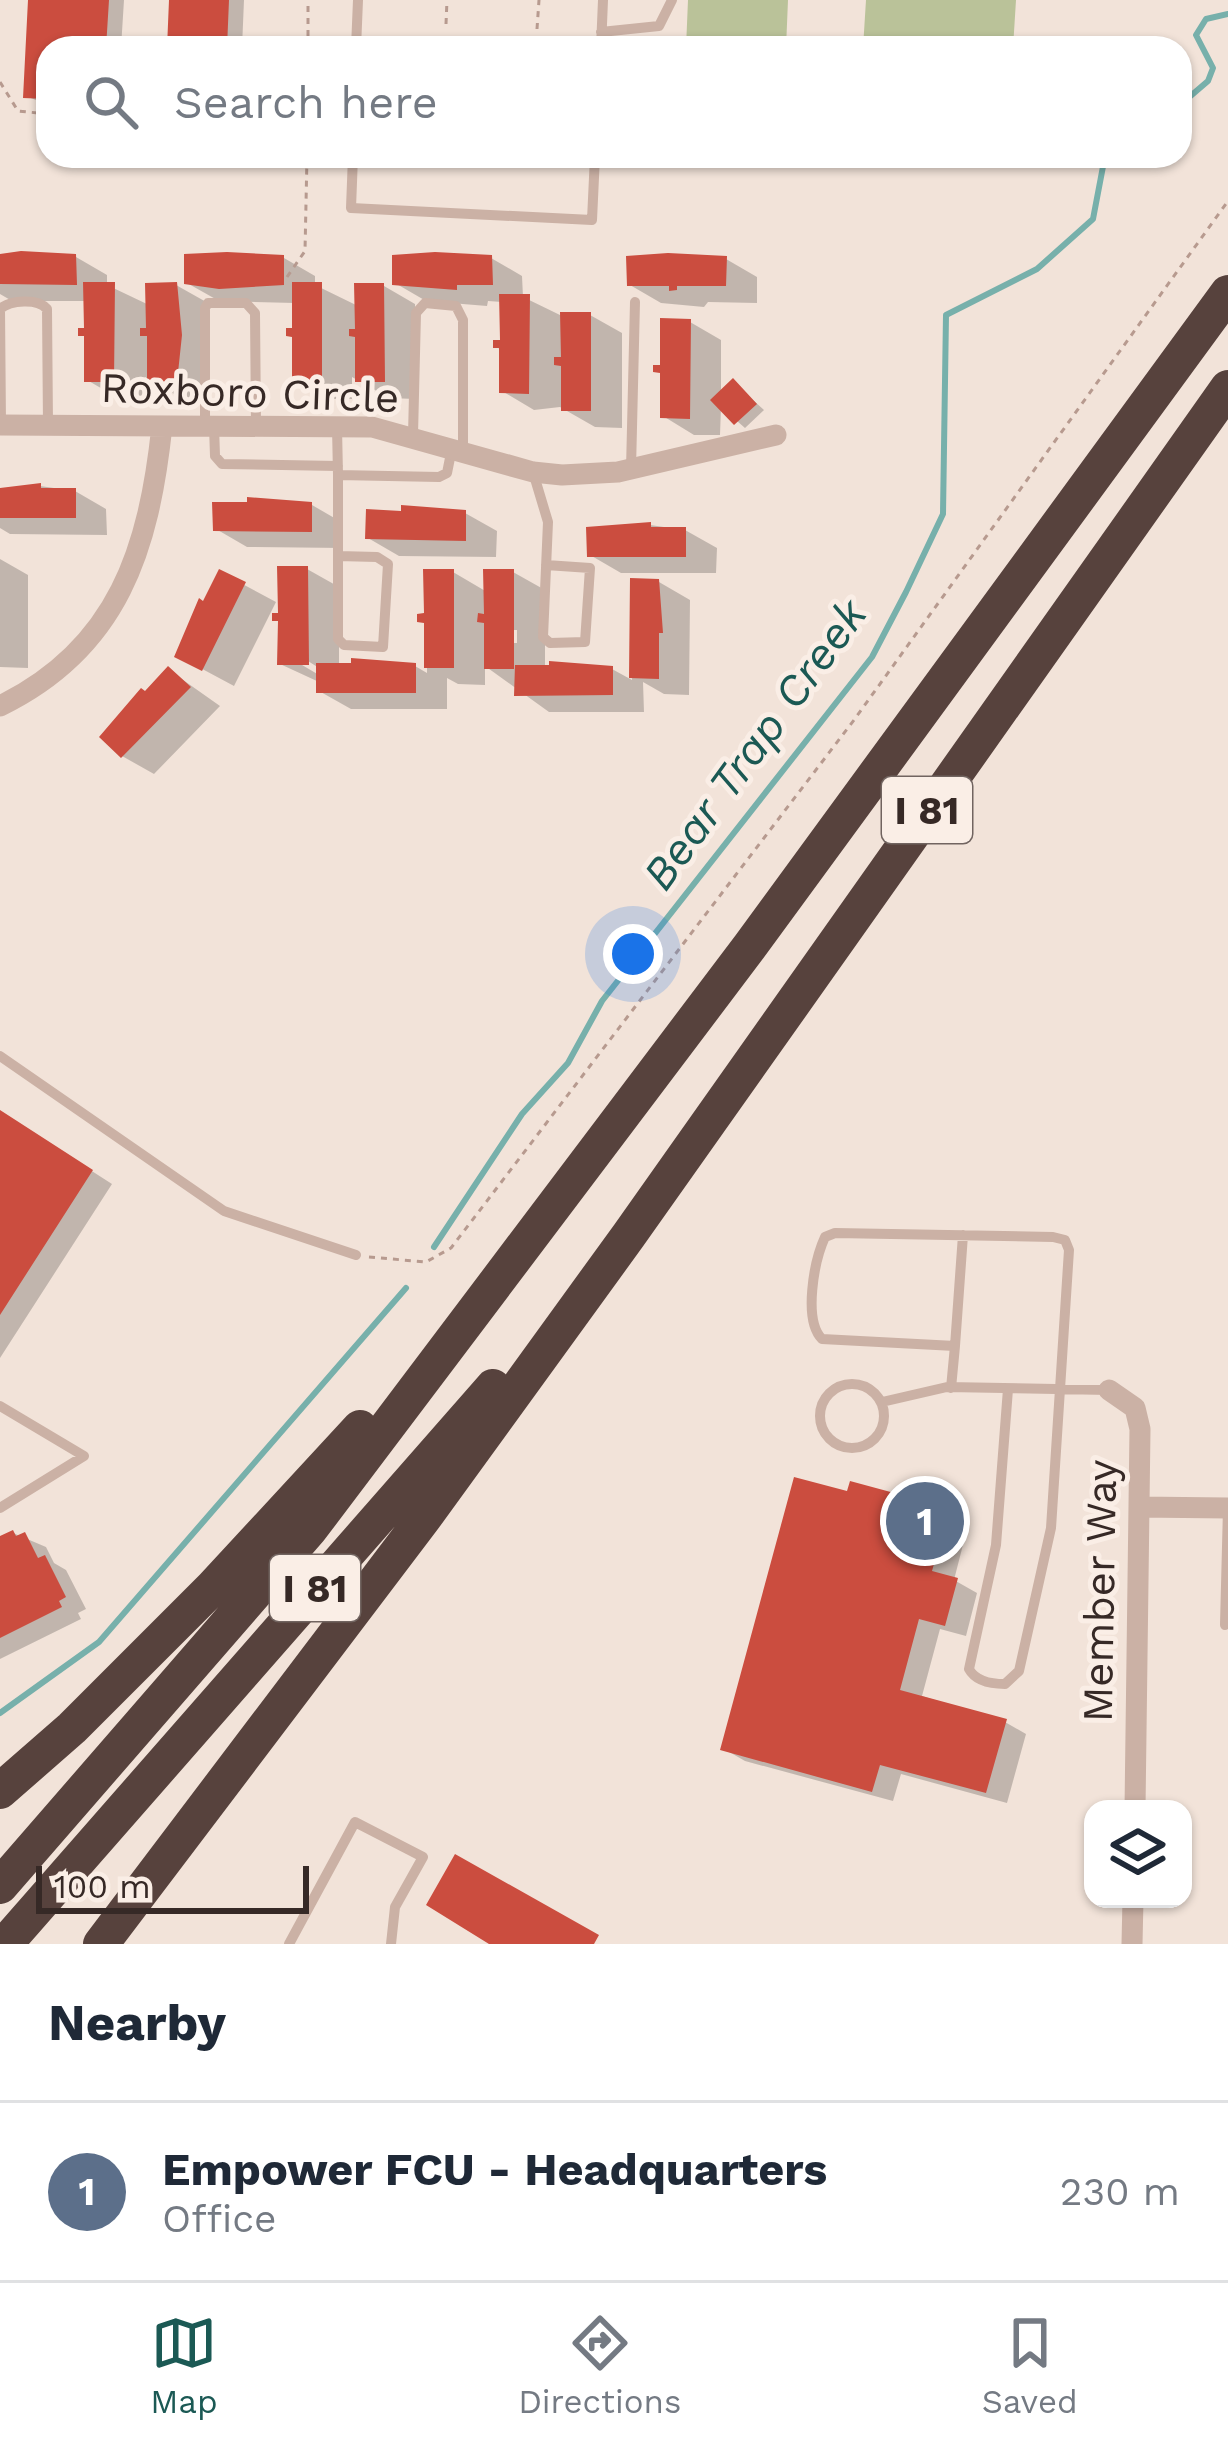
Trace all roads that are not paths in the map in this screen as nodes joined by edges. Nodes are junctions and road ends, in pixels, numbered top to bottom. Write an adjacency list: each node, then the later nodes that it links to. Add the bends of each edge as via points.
1 (358, 0): 5 (lane)
2 (603, 0): 4 (lane)
3 (672, 0): 4 (lane, via 659,26)
4 (602, 32): 6 (lane)
5 (356, 36)
6 (602, 36)
7 (353, 168): 8 (lane, via 351,208 592,220)
8 (594, 168)
9 (1228, 293): 31 (highway, I 81)
10 (634, 302): 21 (lane)
11 (1228, 388): 28 (highway, I 81)
12 (1, 425): 13 (street, Roxboro Circle); 13 (lane, via 0,309 39,303 46,309)
13 (48, 425): 14 (street, Roxboro Circle)
14 (162, 426): 15 (street, Roxboro Circle); 26 (street, via 146,538 129,580 60,668)
15 (210, 426): 16 (street, Roxboro Circle); 16 (lane, via 205,308 247,303 254,313); 22 (lane, via 222,464)
16 (256, 427): 17 (street, Roxboro Circle)
17 (338, 427): 18 (street, Roxboro Circle); 22 (lane)
18 (413, 435): 20 (street, Roxboro Circle); 20 (lane, via 418,306 456,306 464,320)
19 (776, 435): 21 (street, Roxboro Circle)
20 (457, 449): 22 (lane, via 439,477); 23 (street, Roxboro Circle)
21 (631, 469): 23 (street, Roxboro Circle)
22 (338, 470): 24 (lane)
23 (533, 472): 25 (lane, via 548,522)
24 (338, 556): 24 (lane, via 338,639 383,646 388,565)
25 (546, 565): 25 (lane, via 543,637 585,642 590,568)
26 (0, 706)
27 (0, 1056): 30 (lane, via 224,1211)
28 (629, 1234): 47 (highway, I 81); 48 (highway)
29 (963, 1235): 32 (lane); 32 (lane, via 825,1237 812,1323 822,1340); 35 (lane, via 1065,1240)
30 (356, 1255)
31 (493, 1285): 43 (highway, via 213,1587); 45 (highway, I 81, via 310,1529)
32 (955, 1346): 33 (lane)
33 (951, 1388): 34 (lane); 37 (lane)
34 (1007, 1388): 35 (lane); 35 (lane, via 996,1545 969,1669 997,1684 1019,1671 1042,1579)
35 (1060, 1389): 36 (lane)
36 (1108, 1390): 39 (street, Member Way, via 1136,1408)
37 (882, 1402): 37 (lane, via 863,1385 838,1386 821,1405 823,1430 842,1446 866,1445 883,1426)
38 (0, 1406): 40 (lane, via 84,1456)
39 (1139, 1507): 41 (street); 44 (street, Member Way)
40 (0, 1508)
41 (1228, 1508): 42 (lane)
42 (1225, 1625)
43 (0, 1791)
44 (1135, 1800)
45 (0, 1886)
46 (1133, 1908): 51 (street)
47 (5, 1944)
48 (101, 1944)
49 (290, 1944): 50 (lane, via 355,1822 423,1857 395,1907)
50 (391, 1944)
51 (1132, 1944)

